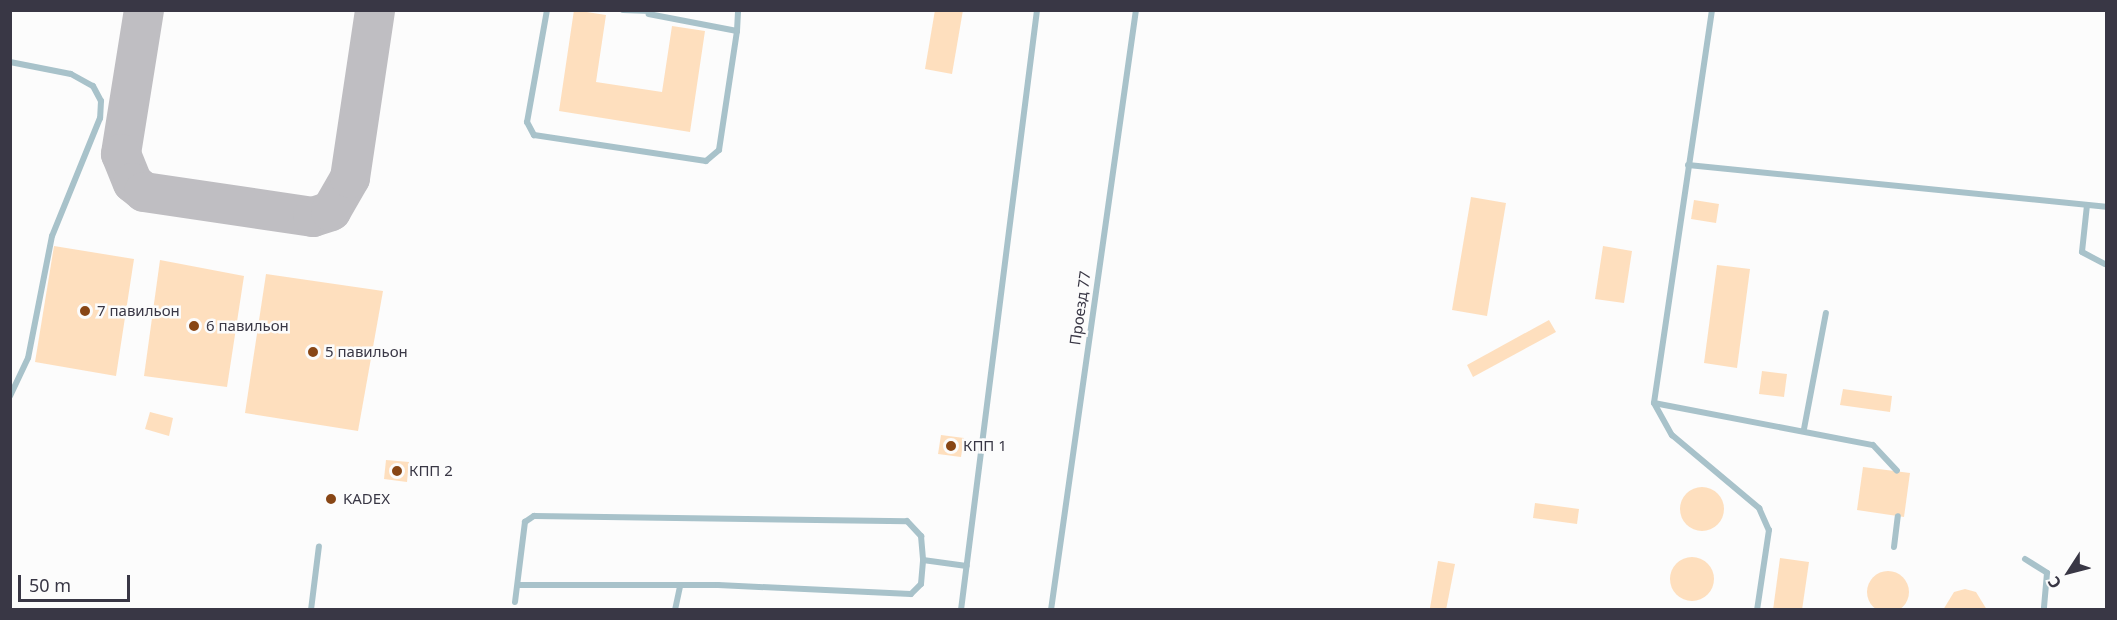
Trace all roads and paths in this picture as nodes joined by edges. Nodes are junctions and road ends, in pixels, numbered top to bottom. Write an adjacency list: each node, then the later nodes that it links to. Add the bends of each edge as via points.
1 (547, 10): 8 (lane, via 527,122 534,135 706,161 719,150)
2 (623, 10): 7 (lane)
3 (738, 10): 8 (lane)
4 (1037, 10): 24 (lane)
5 (1136, 10): 31 (lane, Проезд 77)
6 (1712, 10): 10 (lane)
7 (649, 13): 8 (lane)
8 (737, 31)
9 (10, 62): 15 (lane, via 71,74 93,86 101,101 100,118 52,236 28,358)
10 (1688, 165): 11 (lane); 16 (lane)
11 (2087, 205): 12 (lane); 13 (lane, via 2082,252)
12 (2106, 207)
13 (2105, 264)
14 (1826, 313): 17 (lane)
15 (10, 396)
16 (1654, 404): 17 (lane); 32 (lane, via 1672,435 1759,508 1769,530)
17 (1804, 429): 18 (lane, via 1873,445)
18 (1897, 471)
19 (1898, 516): 21 (lane)
20 (320, 546): 28 (lane)
21 (1894, 547)
22 (2025, 559): 33 (lane, via 2047,573)
23 (923, 560): 24 (lane); 25 (lane, via 921,536 907,521 534,516 525,522); 26 (lane, via 921,584 911,594)
24 (967, 566): 30 (lane)
25 (518, 585): 26 (lane); 27 (lane)
26 (680, 586): 29 (lane)
27 (515, 602)
28 (311, 609)
29 (675, 609)
30 (961, 609)
31 (1051, 609)
32 (1757, 609)
33 (2044, 609)

